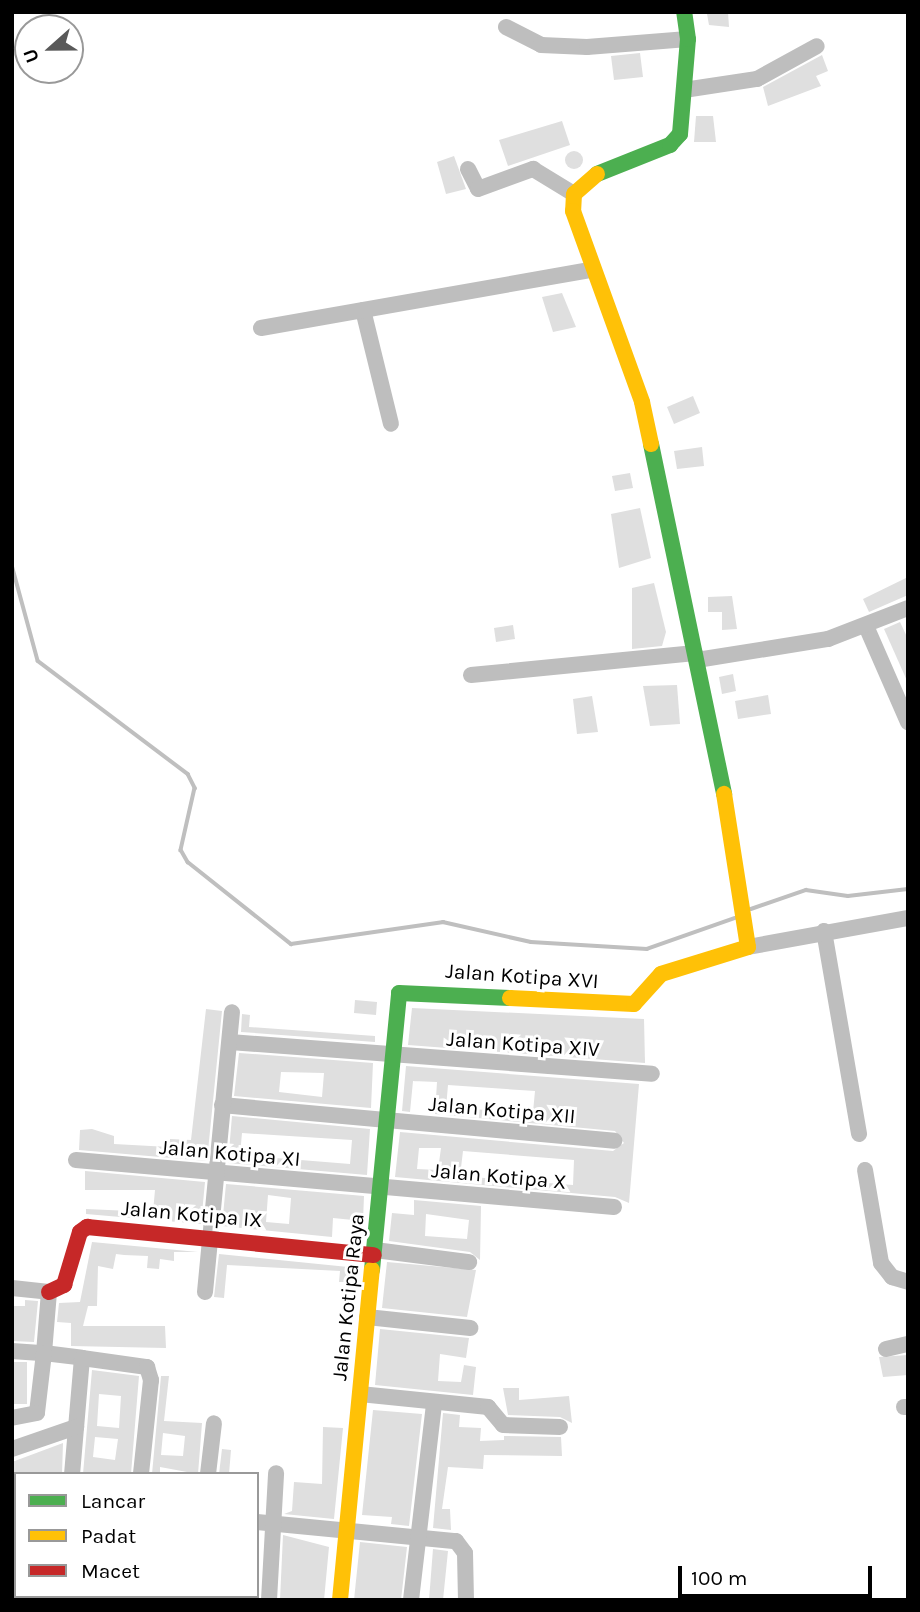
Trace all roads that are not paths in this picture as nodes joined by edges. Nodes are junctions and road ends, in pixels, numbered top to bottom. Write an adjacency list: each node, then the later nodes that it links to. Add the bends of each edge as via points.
1 (684, 12): 3 (street)
2 (506, 27): 3 (street, via 527,40 553,45)
3 (688, 39): 5 (street)
4 (817, 46): 5 (street, via 757,79)
5 (684, 90): 7 (street, via 674,141 588,177)
6 (468, 169): 7 (street, via 478,190 533,169)
7 (574, 194): 8 (street, via 575,222)
8 (590, 270): 9 (street); 14 (street, via 642,402)
9 (363, 310): 10 (street); 11 (street)
10 (261, 328)
11 (391, 424)
12 (908, 608): 13 (street)
13 (866, 626): 14 (street, via 819,641); 16 (street)
14 (696, 656): 15 (street); 19 (street)
15 (471, 675)
16 (908, 722)
17 (908, 918): 18 (street)
18 (824, 931): 19 (street); 27 (street)
19 (748, 947): 20 (street, Jalan Kotipa XVI, via 661,974 628,1005 412,989)
20 (397, 998): 23 (street, Jalan Kotipa Raya)
21 (232, 1013): 22 (street)
22 (230, 1042): 23 (street, Jalan Kotipa XIV); 25 (street)
23 (391, 1055): 24 (street, Jalan Kotipa XIV); 26 (street, Jalan Kotipa Raya)
24 (652, 1074)
25 (222, 1105): 26 (street, Jalan Kotipa XII); 31 (street)
26 (387, 1120): 28 (street, Jalan Kotipa XII); 32 (street, Jalan Kotipa Raya)
27 (859, 1134)
28 (614, 1141)
29 (76, 1160): 31 (street, Jalan Kotipa XI)
30 (864, 1170): 37 (street, via 881,1263 892,1277)
31 (215, 1173): 32 (street, Jalan Kotipa XI); 34 (street)
32 (380, 1187): 33 (street, Jalan Kotipa X); 35 (street, Jalan Kotipa Raya)
33 (614, 1207)
34 (210, 1235): 35 (street, Jalan Kotipa IX); 39 (street, Jalan Kotipa IX, via 87,1227 80,1232 64,1285); 40 (street)
35 (375, 1252): 36 (street); 41 (street, Jalan Kotipa Raya)
36 (469, 1262)
37 (908, 1282)
38 (12, 1288): 39 (street)
39 (49, 1292): 46 (street)
40 (205, 1292)
41 (367, 1317): 42 (street); 48 (street, Jalan Kotipa Raya)
42 (470, 1328)
43 (908, 1344): 44 (street)
44 (886, 1349)
45 (12, 1351): 46 (street)
46 (44, 1353): 47 (street); 50 (street, via 37,1413)
47 (82, 1358): 52 (street); 56 (street, via 147,1367 151,1380)
48 (360, 1394): 49 (street); 61 (street, Jalan Kotipa Raya)
49 (434, 1403): 53 (street, via 490,1407 503,1425); 62 (street)
50 (12, 1418)
51 (214, 1423): 57 (street)
52 (76, 1427): 54 (street); 55 (street)
53 (560, 1427)
54 (12, 1449)
55 (72, 1472)
56 (141, 1472)
57 (208, 1472)
58 (275, 1473): 60 (street)
59 (259, 1522): 60 (street)
60 (274, 1525): 61 (street); 63 (street)
61 (347, 1529): 62 (street); 64 (street, Jalan Kotipa Raya)
62 (416, 1535): 65 (street); 66 (street, via 456,1541 465,1553)
63 (270, 1600)
64 (340, 1600)
65 (411, 1600)
66 (466, 1600)

